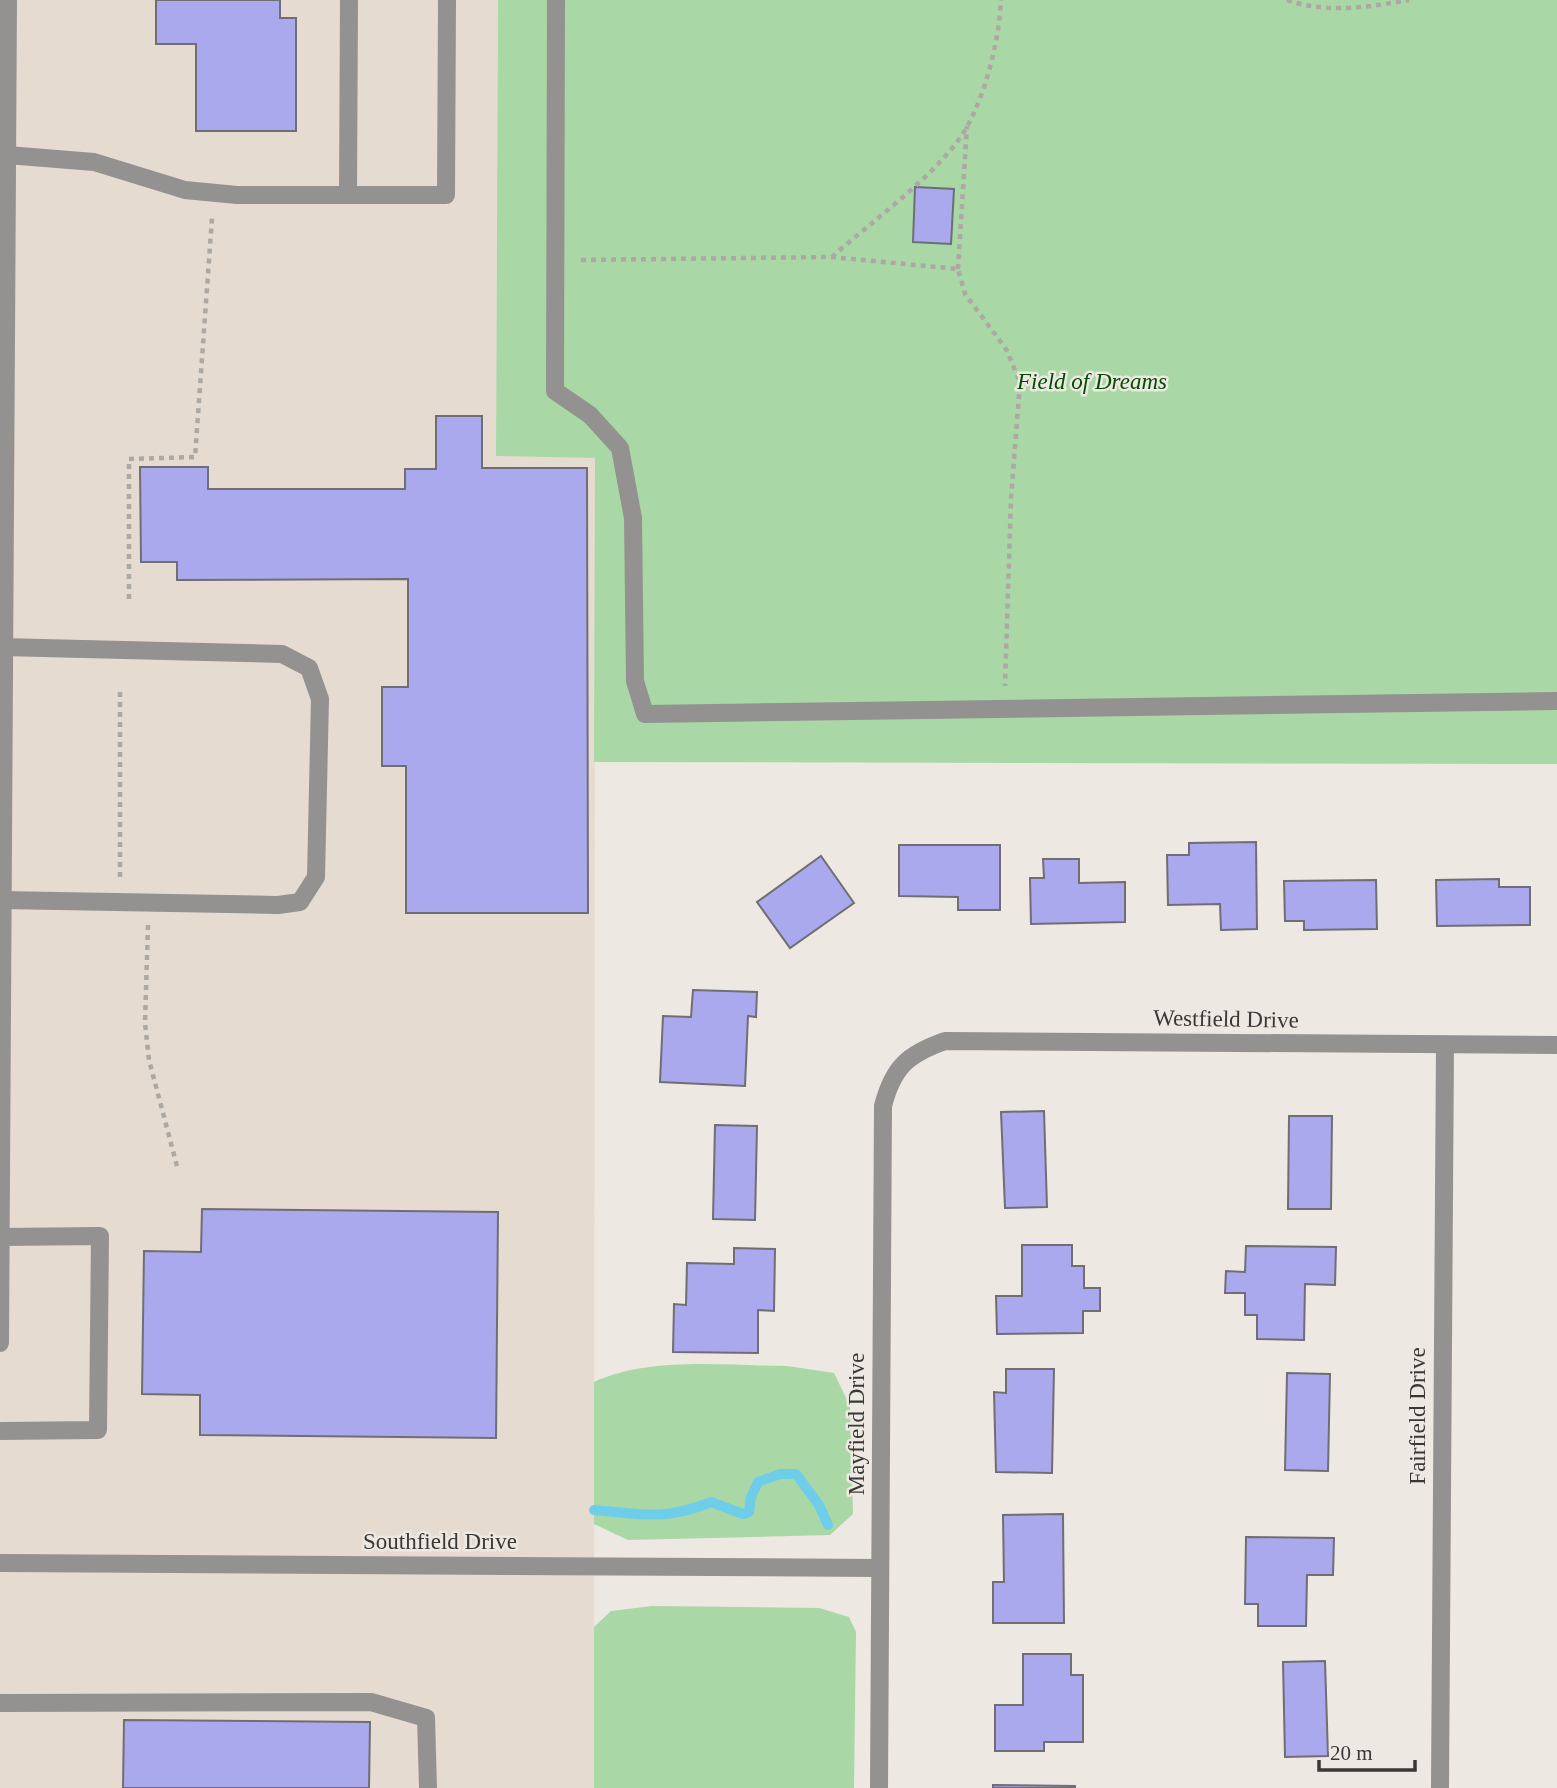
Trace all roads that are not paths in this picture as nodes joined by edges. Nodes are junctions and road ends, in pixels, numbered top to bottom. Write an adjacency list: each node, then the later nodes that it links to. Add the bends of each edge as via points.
1 (8, 0): 5 (street)
2 (349, 0): 6 (street)
3 (447, 0): 6 (street, via 446,195)
4 (556, 0): 9 (street, via 555,391 590,415 620,448 633,518 635,681 645,714)
5 (7, 155): 6 (street, via 94,162 185,190); 7 (street)
6 (348, 195)
7 (1, 549): 8 (street)
8 (2, 647): 10 (street); 11 (street, via 282,654 309,668 320,699 316,877 300,902)
9 (1557, 701)
10 (1, 860): 11 (street)
11 (1, 900): 12 (street)
12 (1, 972): 16 (street)
13 (1445, 1045): 14 (street, Westfield Drive); 15 (street, Westfield Drive, via 946,1041 920,1050); 24 (street, Fairfield Drive)
14 (1557, 1045)
15 (901, 1065): 20 (street, Mayfield Drive, via 888,1085 883,1106)
16 (0, 1237): 17 (street); 18 (street, via 100,1236 98,1430)
17 (0, 1343)
18 (0, 1431)
19 (0, 1563): 20 (street, Southfield Drive)
20 (880, 1568): 23 (street, Mayfield Drive)
21 (0, 1703): 22 (street, via 370,1702 426,1718)
22 (428, 1788)
23 (879, 1788)
24 (1440, 1788)

